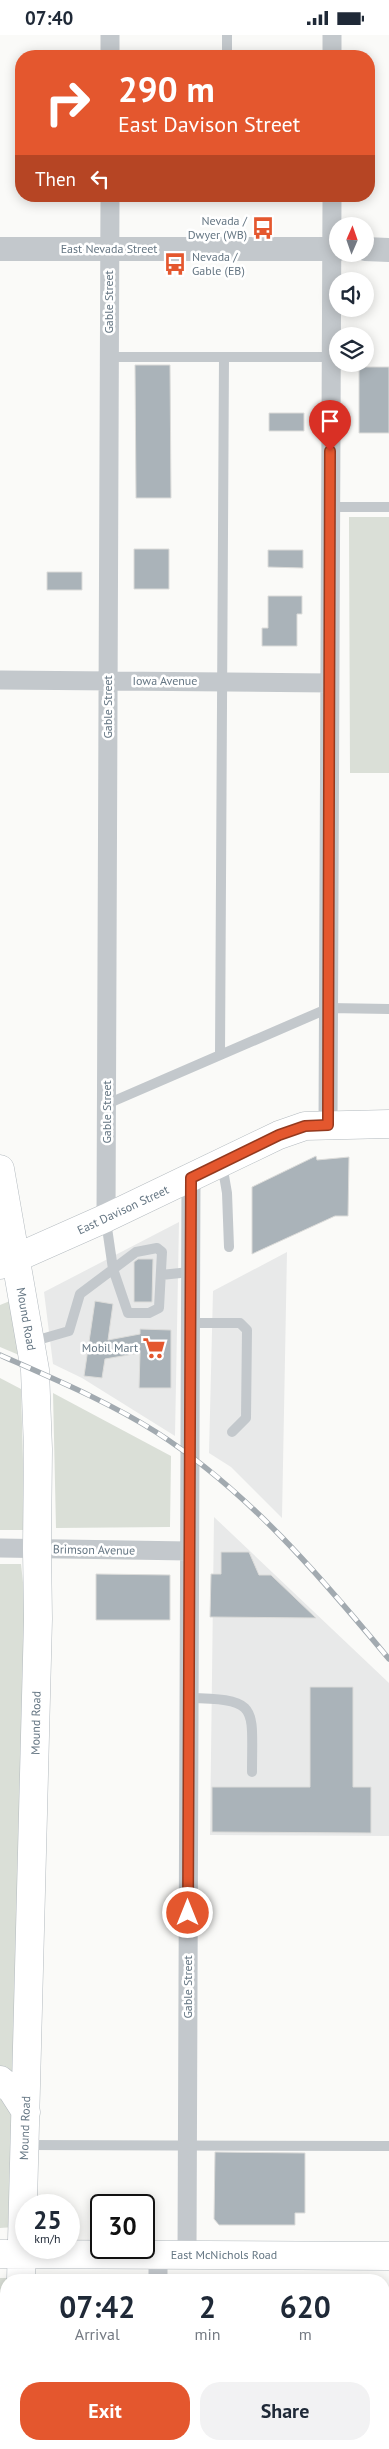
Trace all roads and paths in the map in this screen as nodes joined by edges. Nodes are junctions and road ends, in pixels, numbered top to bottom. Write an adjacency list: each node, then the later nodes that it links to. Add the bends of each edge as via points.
1 (110, 35): 4 (street)
2 (227, 35): 5 (lane)
3 (332, 35): 6 (street)
4 (110, 50)
5 (227, 50)
6 (332, 50)
7 (110, 202): 11 (street, Gable Street)
8 (332, 202): 9 (street)
9 (333, 217)
10 (0, 249): 11 (street, East Nevada Street)
11 (110, 249): 12 (street, East Nevada Street); 17 (street, Gable Street)
12 (329, 249)
13 (374, 249): 14 (street)
14 (389, 249)
15 (333, 263): 16 (street)
16 (331, 327)
17 (109, 357): 18 (lane); 24 (street, Gable Street)
18 (224, 357): 19 (lane); 25 (lane)
19 (329, 357)
20 (330, 372): 21 (street)
21 (330, 507): 22 (lane); 26 (street)
22 (389, 507)
23 (0, 680): 24 (street, Iowa Avenue)
24 (108, 681): 25 (street, Iowa Avenue); 30 (street, Gable Street)
25 (222, 682): 26 (street, Iowa Avenue); 29 (lane)
26 (330, 683): 27 (street)
27 (329, 1008): 28 (lane); 29 (lane); 32 (street)
28 (389, 1009)
29 (220, 1055): 30 (lane)
30 (107, 1104): 36 (street, Gable Street)
31 (389, 1124): 32 (main road, East Davison Street)
32 (328, 1125): 33 (main road, East Davison Street, via 296,1129)
33 (222, 1163): 35 (main road, East Davison Street); 37 (lane, via 227,1193)
34 (0, 1169): 38 (main road, Mound Road)
35 (191, 1178): 36 (main road, East Davison Street); 40 (street, Gable Street)
36 (106, 1219): 38 (main road, East Davison Street); 39 (lane)
37 (228, 1247)
38 (8, 1261): 43 (main road, Mound Road)
39 (113, 1269): 41 (lane, via 136,1252 157,1248 162,1252); 41 (lane, via 128,1313 149,1313 160,1308); 43 (lane, via 80,1294 70,1331)
40 (190, 1272): 41 (lane); 42 (street, Gable Street)
41 (161, 1275)
42 (190, 1323): 44 (lane, via 240,1323 247,1330 246,1418); 47 (street, Gable Street)
43 (30, 1342): 46 (main road, Mound Road, via 35,1370 38,1449)
44 (232, 1432)
45 (0, 1548): 46 (street, Brimson Avenue)
46 (37, 1549): 47 (street, Brimson Avenue); 51 (main road, Mound Road)
47 (188, 1551): 48 (street, Gable Street)
48 (188, 1698): 49 (lane, via 238,1702 248,1709 252,1719); 54 (street, Gable Street)
49 (252, 1771)
50 (0, 2081): 51 (main road, via 12,2090)
51 (26, 2112): 52 (main road, Mound Road)
52 (25, 2145): 54 (lane); 57 (main road, Mound Road)
53 (389, 2146): 54 (lane)
54 (187, 2147): 55 (street, Gable Street)
55 (187, 2255): 56 (main road, East McNichols Road); 58 (main road, East McNichols Road)
56 (389, 2256)
57 (14, 2263): 58 (main road, East McNichols Road)
58 (158, 2267)

